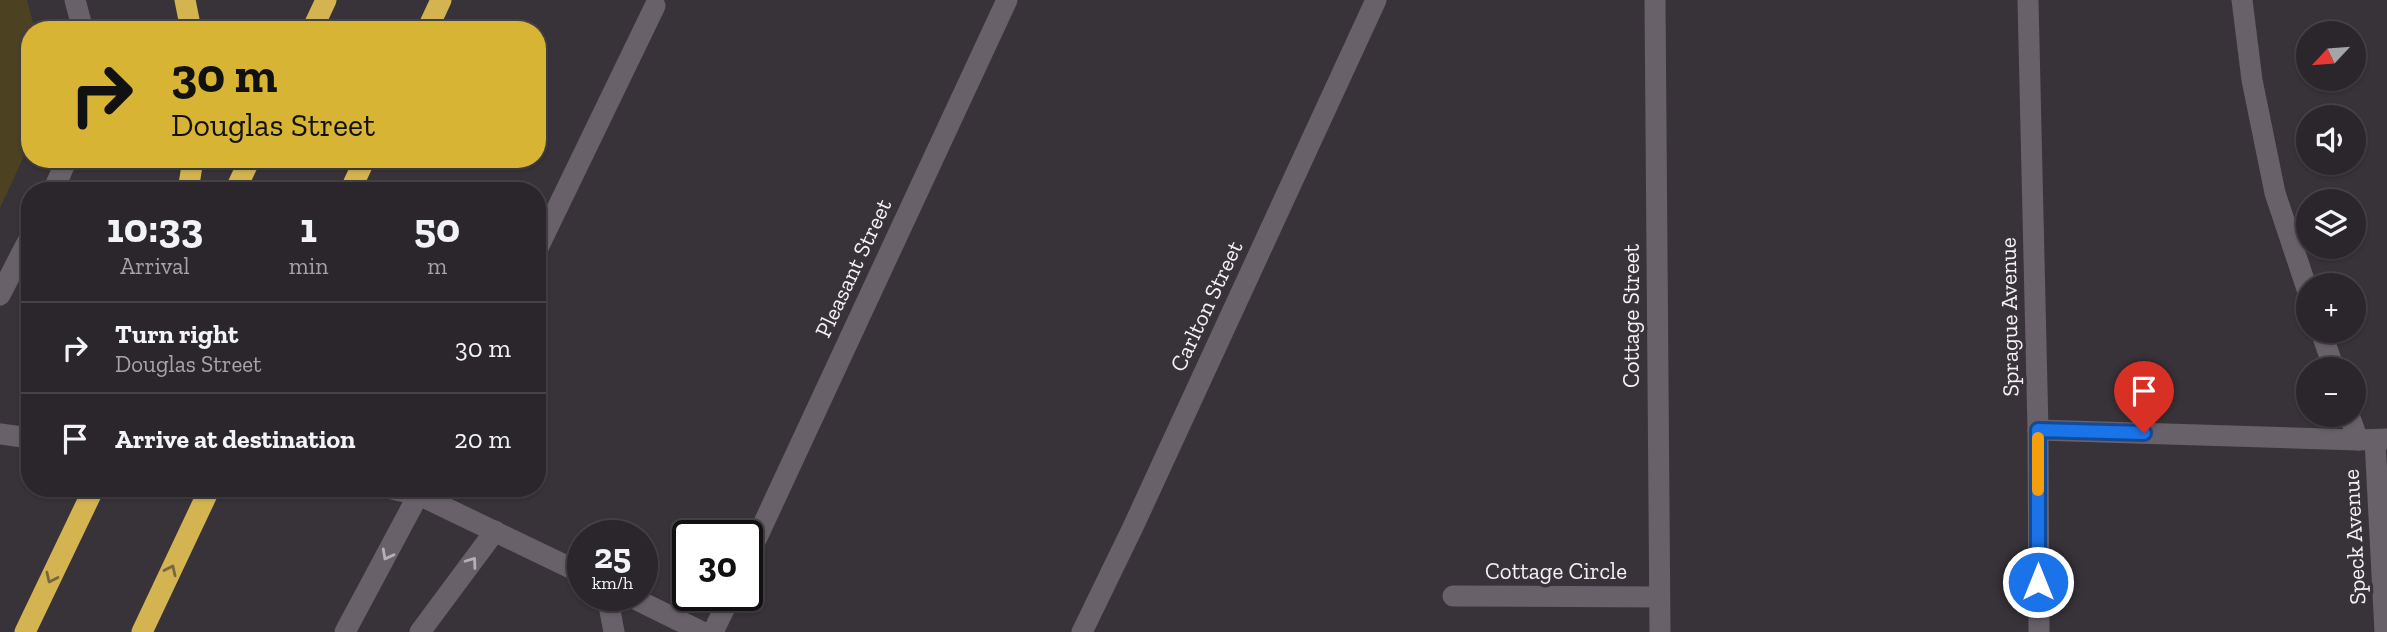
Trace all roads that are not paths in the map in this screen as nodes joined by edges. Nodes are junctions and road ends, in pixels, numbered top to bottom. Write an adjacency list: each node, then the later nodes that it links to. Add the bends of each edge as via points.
1 (75, 0): 11 (street)
2 (184, 0): 12 (highway)
3 (326, 0): 13 (highway)
4 (441, 0): 14 (highway)
5 (1007, 0): 28 (street, Pleasant Street)
6 (1376, 0): 43 (street, Carlton Street)
7 (1655, 0): 32 (street, Cottage Street)
8 (2028, 0): 20 (street, Sprague Avenue)
9 (2242, 0): 17 (street, via 2252,80 2275,192)
10 (655, 6): 15 (street)
11 (81, 21)
12 (189, 21)
13 (316, 21)
14 (431, 21)
15 (546, 231)
16 (21, 254): 18 (street)
17 (2302, 273)
18 (0, 295)
19 (2361, 427): 23 (street, Speck Avenue)
20 (2038, 430): 23 (street); 45 (street, Sprague Avenue)
21 (2, 434): 22 (street)
22 (21, 437)
23 (2373, 440): 46 (street, Speck Avenue)
24 (87, 497): 36 (highway, one-way to 36)
25 (206, 497): 37 (highway, one-way to 25)
26 (418, 497): 38 (street, one-way to 38)
27 (432, 497): 29 (street)
28 (763, 525)
29 (495, 531): 30 (street); 39 (street, one-way to 29)
30 (567, 566)
31 (1453, 596): 32 (street, Cottage Circle)
32 (1659, 597): 44 (street, Cottage Street)
33 (610, 611): 40 (street)
34 (658, 611): 41 (street)
35 (723, 611): 42 (street)
36 (25, 632)
37 (142, 632)
38 (345, 632)
39 (421, 632)
40 (614, 632)
41 (702, 632)
42 (713, 632)
43 (1083, 632)
44 (1660, 632)
45 (2039, 632)
46 (2385, 632)

